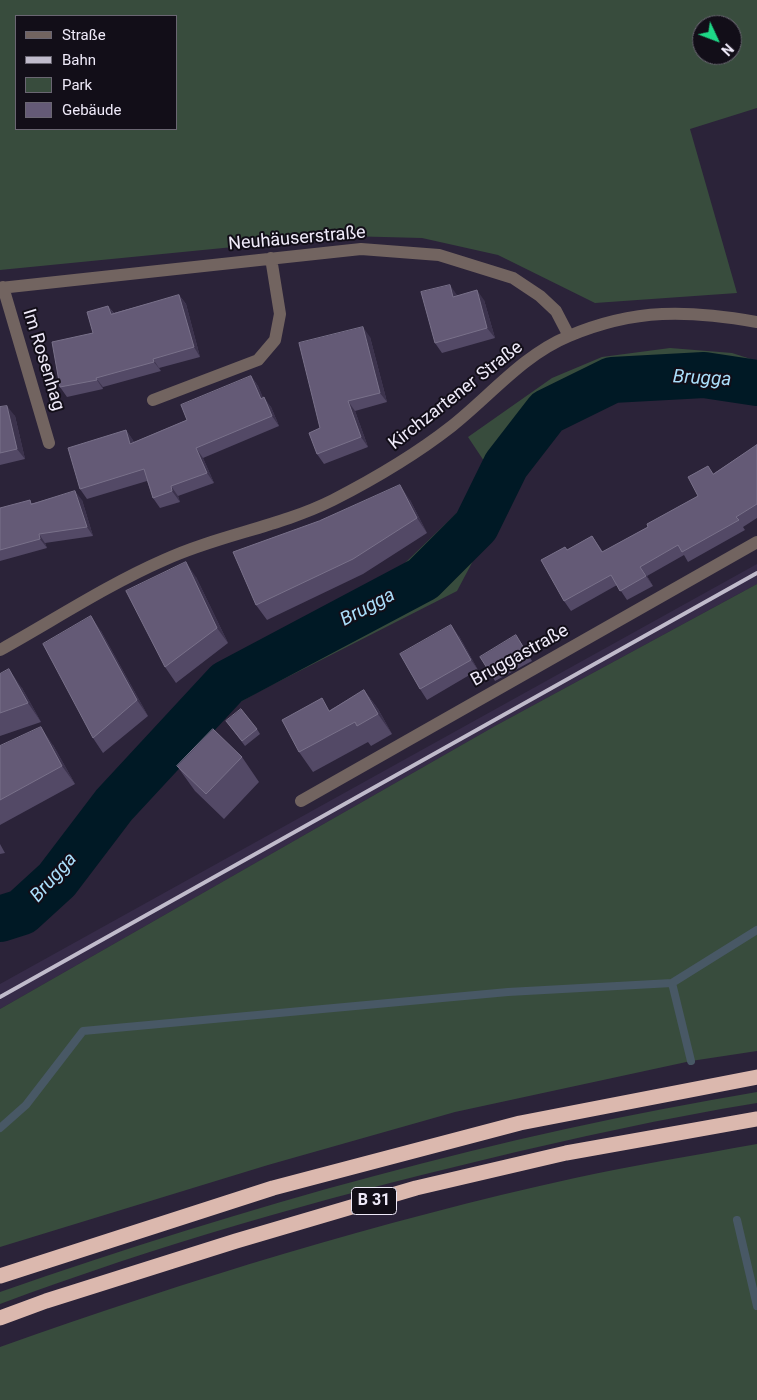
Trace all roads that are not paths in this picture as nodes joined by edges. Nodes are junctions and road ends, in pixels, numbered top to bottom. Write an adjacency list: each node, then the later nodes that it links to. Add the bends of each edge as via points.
1 (271, 258): 2 (street, Neuhäuserstraße); 4 (street, Neuhäuserstraße, via 361,249 438,256 512,278 556,311); 5 (street, via 280,314 275,340 258,360)
2 (1, 288): 6 (street, Im Rosenhag)
3 (757, 322): 4 (street, Kirchzartener Straße, via 675,312 632,316)
4 (568, 336): 8 (street, Kirchzartener Straße, via 519,365 452,426 386,471 331,501 166,559)
5 (153, 400)
6 (49, 443)
7 (757, 542): 9 (street, Bruggastraße)
8 (0, 650)
9 (301, 801)
10 (757, 1077): 12 (highway, B 31, via 520,1123 273,1188)
11 (757, 1119): 13 (highway, B 31, via 566,1153 416,1188 198,1253)
12 (0, 1276)
13 (0, 1318)

